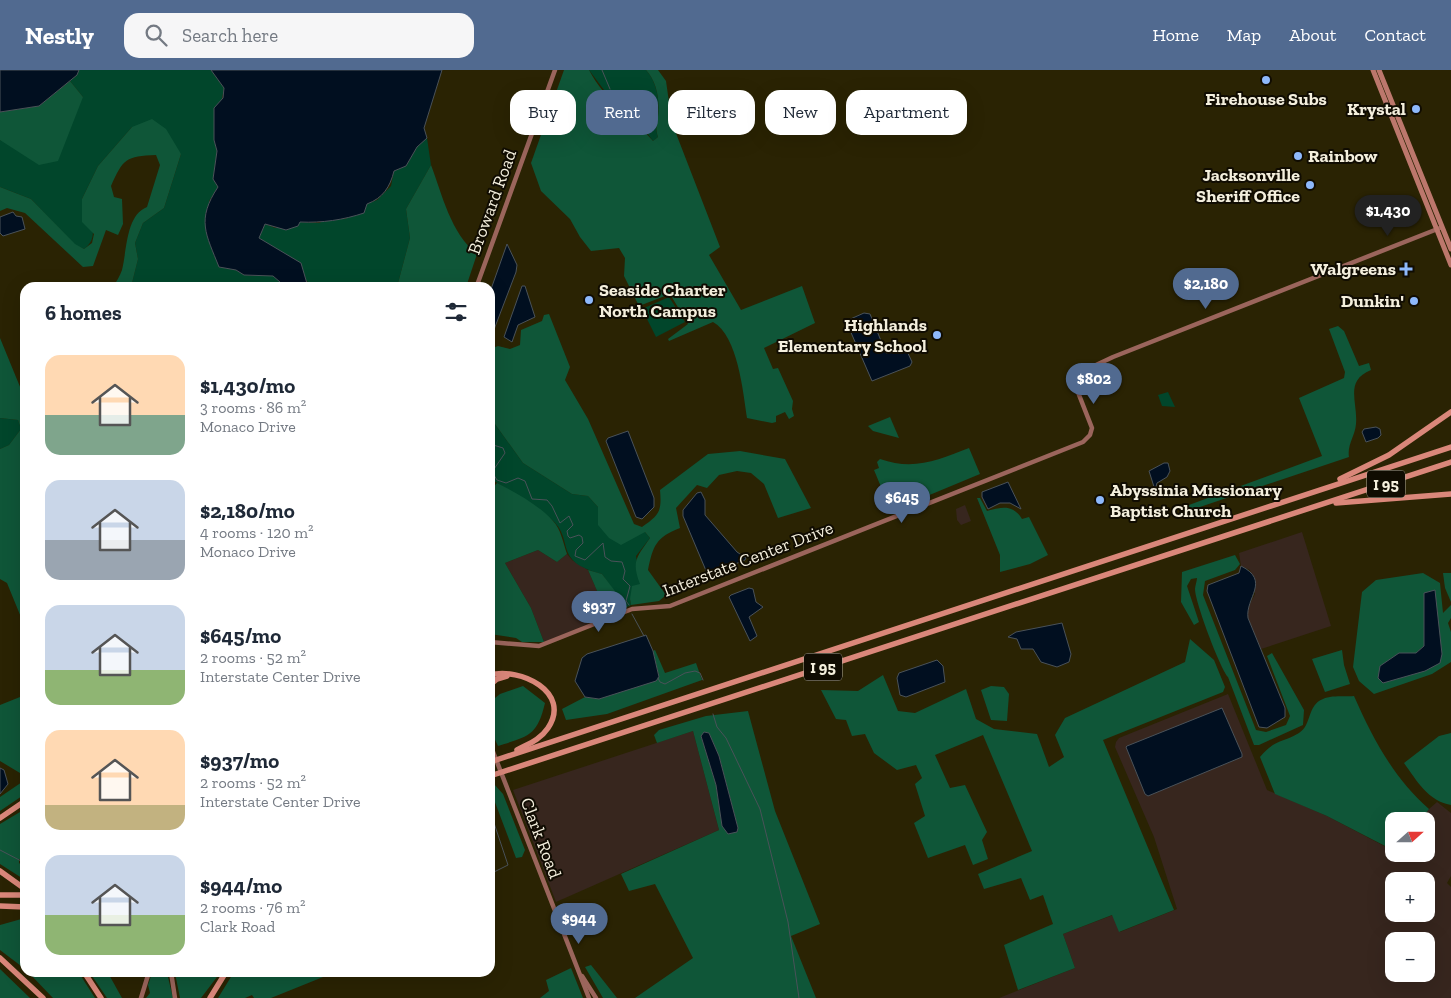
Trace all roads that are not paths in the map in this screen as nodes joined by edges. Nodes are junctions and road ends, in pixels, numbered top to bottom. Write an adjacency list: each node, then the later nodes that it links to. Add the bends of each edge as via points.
1 (555, 70): 7 (street, Broward Road)
2 (1372, 70): 4 (main road)
3 (1379, 70): 4 (main road)
4 (1439, 228): 5 (main road); 6 (main road); 14 (street, Interstate Center Drive, via 1113,357 1072,377 1091,423 1090,435 1083,442 670,606 632,609 539,646)
5 (1451, 249)
6 (1451, 265)
7 (478, 282)
8 (1451, 412): 11 (highway, via 1389,455)
9 (1451, 447): 11 (highway, I 95)
10 (1451, 462): 13 (highway, I 95)
11 (1319, 489): 18 (highway, I 95)
12 (1451, 494): 13 (highway)
13 (1322, 505): 21 (highway, I 95)
14 (495, 643)
15 (495, 674): 16 (highway, via 508,672)
16 (521, 675): 17 (highway, via 504,676); 18 (highway, via 547,692 553,708 552,719 541,736)
17 (495, 682)
18 (504, 757): 20 (highway, I 95)
19 (495, 758): 31 (street, Clark Road)
20 (495, 760)
21 (495, 774)
22 (20, 804): 23 (highway)
23 (0, 818)
24 (0, 871): 25 (highway)
25 (20, 885)
26 (0, 895): 27 (highway)
27 (20, 895)
28 (0, 906): 29 (highway)
29 (20, 907)
30 (0, 958): 32 (highway)
31 (576, 966): 43 (street, Clark Road); 44 (street)
32 (20, 977)
33 (20, 977): 38 (highway)
34 (87, 977): 39 (highway)
35 (147, 977): 40 (street)
36 (172, 977): 41 (street)
37 (223, 977): 42 (highway)
38 (43, 998)
39 (101, 998)
40 (141, 998)
41 (175, 998)
42 (210, 998)
43 (589, 998)
44 (596, 998)

